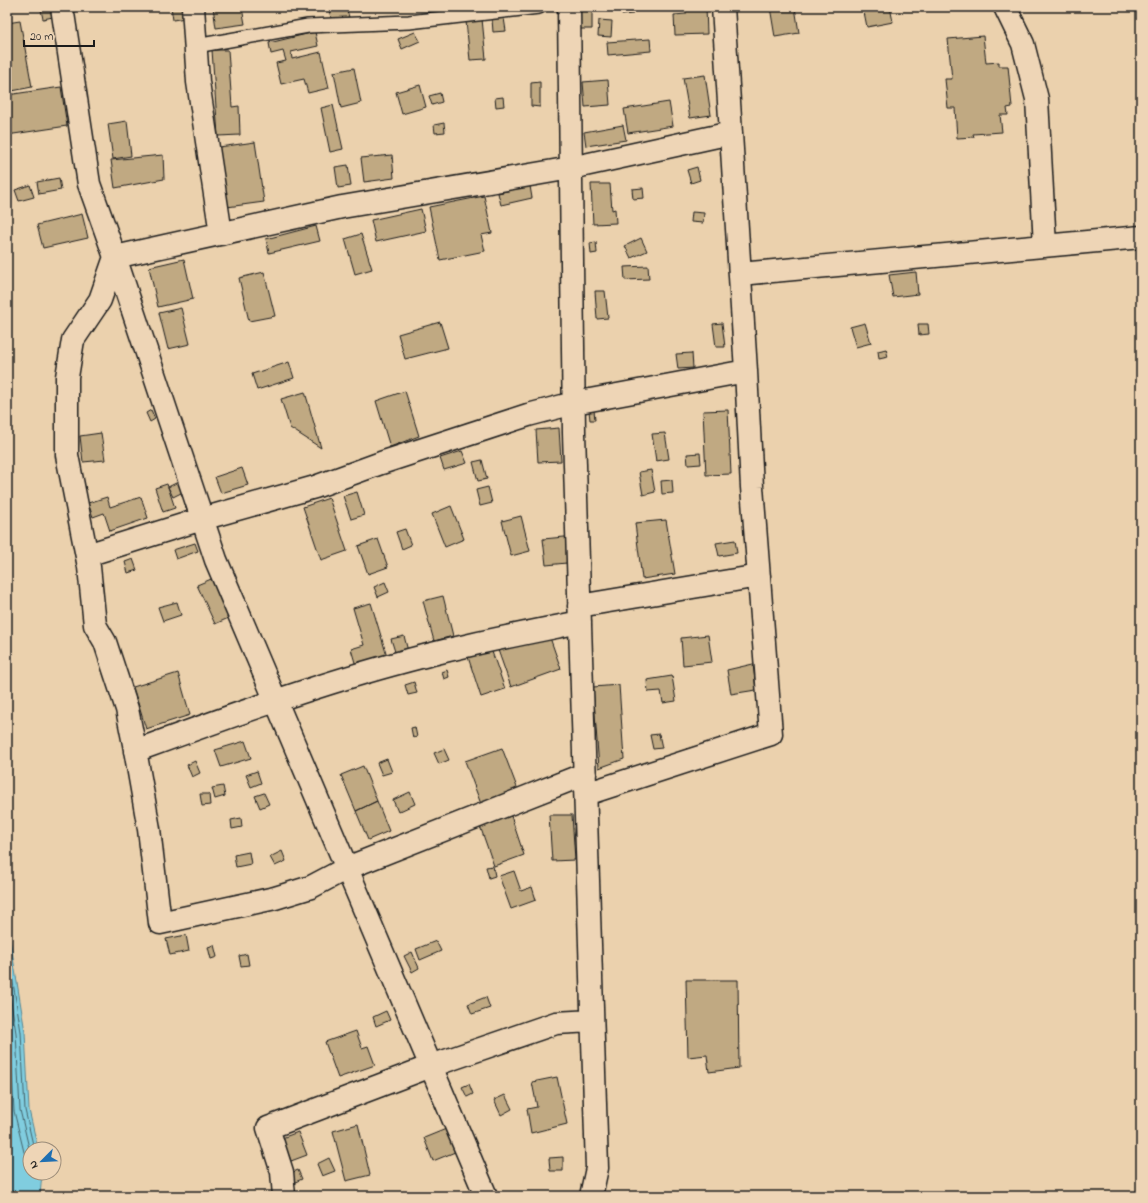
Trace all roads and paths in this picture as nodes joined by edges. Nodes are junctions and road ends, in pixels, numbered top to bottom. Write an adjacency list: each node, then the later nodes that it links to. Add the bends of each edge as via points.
1 (62, 7): 13 (street, via 89,184)
2 (193, 7): 7 (street)
3 (539, 7): 7 (lane, via 409,22 308,26)
4 (569, 7): 9 (street)
5 (723, 7): 8 (street)
6 (1005, 7): 12 (street, via 1023,44 1037,99)
7 (196, 46): 10 (street, via 198,82)
8 (731, 133): 9 (street); 14 (street)
9 (571, 168): 10 (street, via 342,207); 16 (street)
10 (221, 234): 13 (street)
11 (1141, 237): 12 (street)
12 (1046, 246): 14 (street)
13 (115, 257): 17 (street); 18 (street, via 100,300 73,340 67,377 68,455)
14 (740, 274): 15 (street)
15 (746, 371): 16 (street); 19 (street)
16 (574, 403): 17 (street, via 528,415 315,487); 20 (street)
17 (202, 519): 18 (street); 21 (street, via 216,560)
18 (87, 555): 22 (street, via 95,625 105,642 127,709)
19 (759, 576): 20 (street); 23 (street, via 771,734)
20 (580, 614): 21 (street, via 391,665); 23 (street)
21 (275, 700): 22 (street); 24 (street)
22 (135, 751): 24 (street, via 149,829 160,923 275,898 311,887)
23 (585, 784): 24 (street); 25 (street)
24 (347, 868): 26 (street)
25 (592, 1021): 26 (street, via 556,1023); 29 (street, via 597,1168)
26 (431, 1066): 27 (street, via 268,1128 282,1172); 28 (street)
27 (284, 1196)
28 (486, 1196)
29 (591, 1196)

